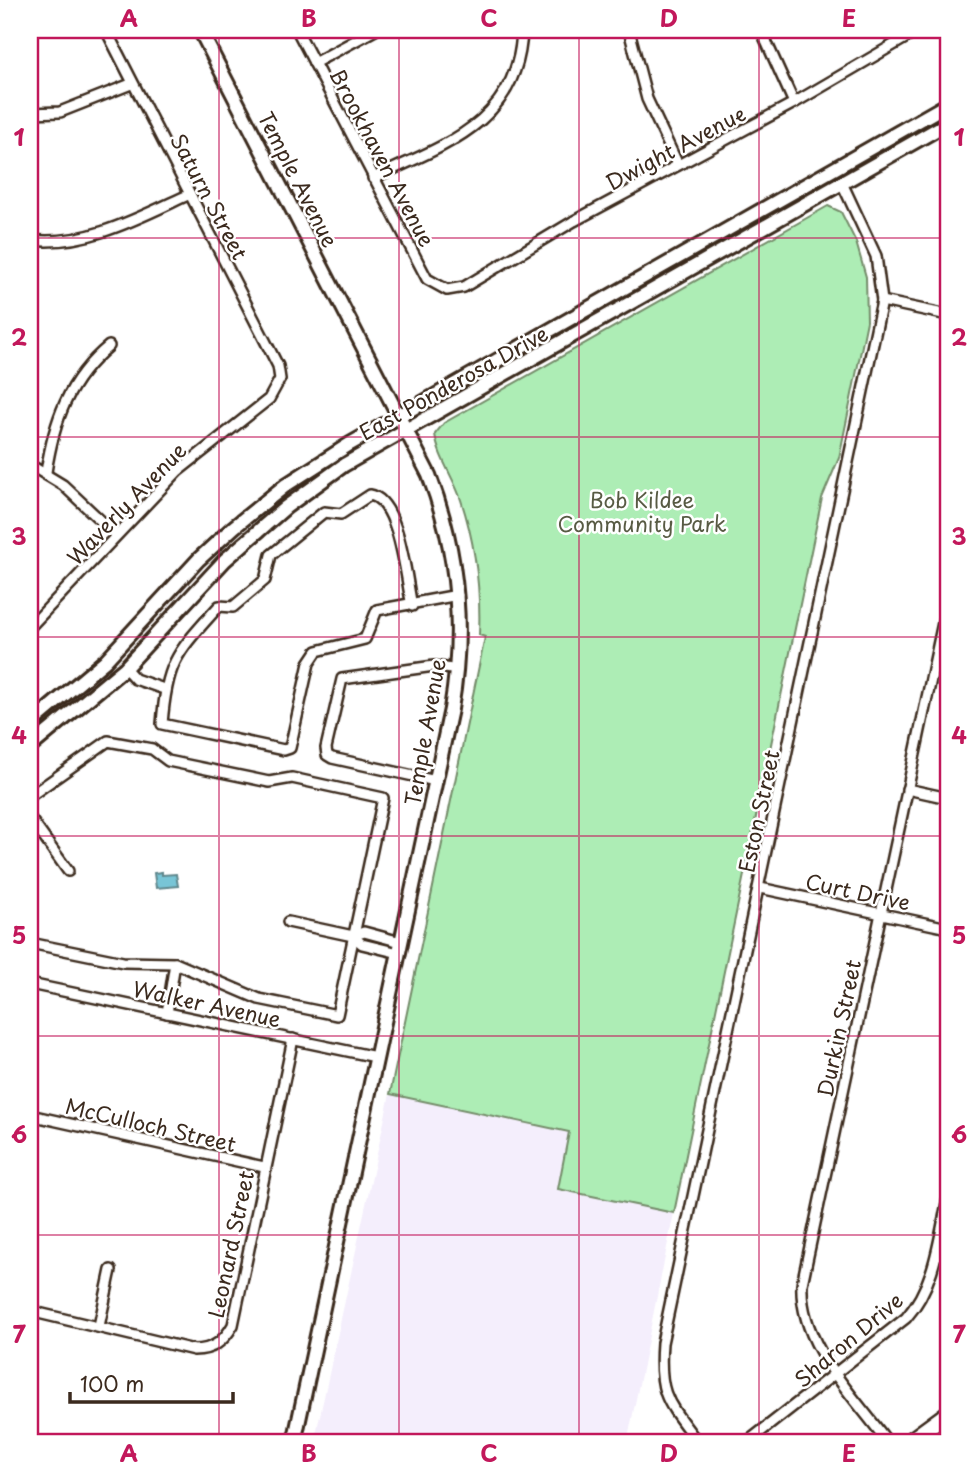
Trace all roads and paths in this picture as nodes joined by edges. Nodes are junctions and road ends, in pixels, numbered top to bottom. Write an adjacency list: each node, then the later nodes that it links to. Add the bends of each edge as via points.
1 (106, 30): 11 (street, Saturn Street)
2 (200, 30): 27 (main road, Temple Avenue)
3 (297, 30): 10 (street, Brookhaven Avenue)
4 (375, 30): 10 (street)
5 (522, 30): 18 (street, via 512,80 484,120)
6 (629, 30): 16 (street, via 647,99)
7 (761, 30): 12 (street)
8 (919, 30): 9 (street, Dwight Avenue)
9 (902, 34): 12 (street, Dwight Avenue)
10 (314, 64): 18 (street, Brookhaven Avenue)
11 (131, 85): 14 (street, via 60,112); 20 (street, Saturn Street)
12 (794, 103): 16 (street, Dwight Avenue)
13 (948, 104): 17 (main road, East Ponderosa Drive)
14 (30, 113)
15 (948, 122): 19 (main road, East Ponderosa Drive)
16 (678, 165): 22 (street, Dwight Avenue, via 574,220 464,287)
17 (835, 168): 19 (main road); 27 (main road, East Ponderosa Drive)
18 (373, 178): 22 (street, Brookhaven Avenue, via 427,279)
19 (842, 183): 23 (street, Eston Street, via 876,256); 28 (main road, East Ponderosa Drive)
20 (190, 194): 21 (street, via 90,235); 26 (street, Saturn Street, via 278,366)
21 (30, 240)
22 (447, 290)
23 (882, 301): 24 (street); 47 (street, Eston Street)
24 (948, 315)
25 (108, 346): 30 (street, via 88,365 65,399)
26 (280, 379): 31 (street, Waverly Avenue, via 269,399 195,456)
27 (400, 415): 28 (main road, Temple Avenue); 39 (main road, East Ponderosa Drive, via 286,485 234,527 105,661)
28 (407, 430): 32 (main road, Temple Avenue, via 439,502); 36 (main road, East Ponderosa Drive, via 344,465 286,507 225,560)
29 (30, 465): 30 (street)
30 (46, 472): 31 (street)
31 (116, 535): 35 (street, Waverly Avenue)
32 (458, 595): 34 (street); 37 (main road, Temple Avenue)
33 (948, 599): 42 (street, Durkin Street)
34 (412, 606): 38 (street, via 377,610 365,639 317,651 309,663 293,741 284,750 162,724); 38 (street, via 394,521 383,500 370,495 341,514 324,512 271,555 265,580 233,607 219,606 177,653)
35 (30, 627)
36 (125, 668): 38 (street, via 135,679); 40 (main road, East Ponderosa Drive)
37 (457, 670): 41 (main road, Temple Avenue); 41 (street, via 434,666 342,679 326,748 332,758)
38 (164, 689)
39 (30, 724)
40 (30, 747)
41 (436, 781): 53 (main road, Temple Avenue)
42 (907, 789): 44 (street); 48 (street, Durkin Street)
43 (30, 796): 51 (street, via 108,741 152,749 168,761 269,782 292,778 383,798)
44 (948, 798)
45 (30, 818): 46 (street)
46 (68, 871)
47 (760, 888): 48 (street, Curt Drive); 68 (street, Eston Street, via 662,1343 660,1381)
48 (881, 914): 50 (street, Curt Drive); 65 (street, Durkin Street, via 802,1284 810,1332)
49 (288, 922): 51 (street)
50 (948, 928)
51 (353, 936): 53 (street, via 362,944); 54 (street, via 337,1015 259,999)
52 (30, 943): 54 (street, via 123,961)
53 (400, 947): 58 (main road, Temple Avenue)
54 (175, 963): 56 (street)
55 (30, 984): 56 (street, Walker Avenue)
56 (167, 1013): 57 (street, Walker Avenue)
57 (293, 1039): 58 (street, Walker Avenue); 60 (street, Leonard Street)
58 (376, 1057): 67 (main road, Temple Avenue)
59 (30, 1115): 60 (street, McCulloch Street)
60 (264, 1167): 64 (street, Leonard Street, via 233,1325 222,1341 194,1350)
61 (948, 1198): 65 (street, Sharon Drive, via 934,1266 918,1304)
62 (111, 1270): 64 (street)
63 (30, 1311): 64 (street, Leonard Street)
64 (99, 1326)
65 (837, 1373): 69 (street, Sharon Drive); 70 (street, Durkin Street)
66 (948, 1413): 71 (main road)
67 (293, 1443)
68 (698, 1443)
69 (746, 1443)
70 (888, 1443)
71 (907, 1443)

